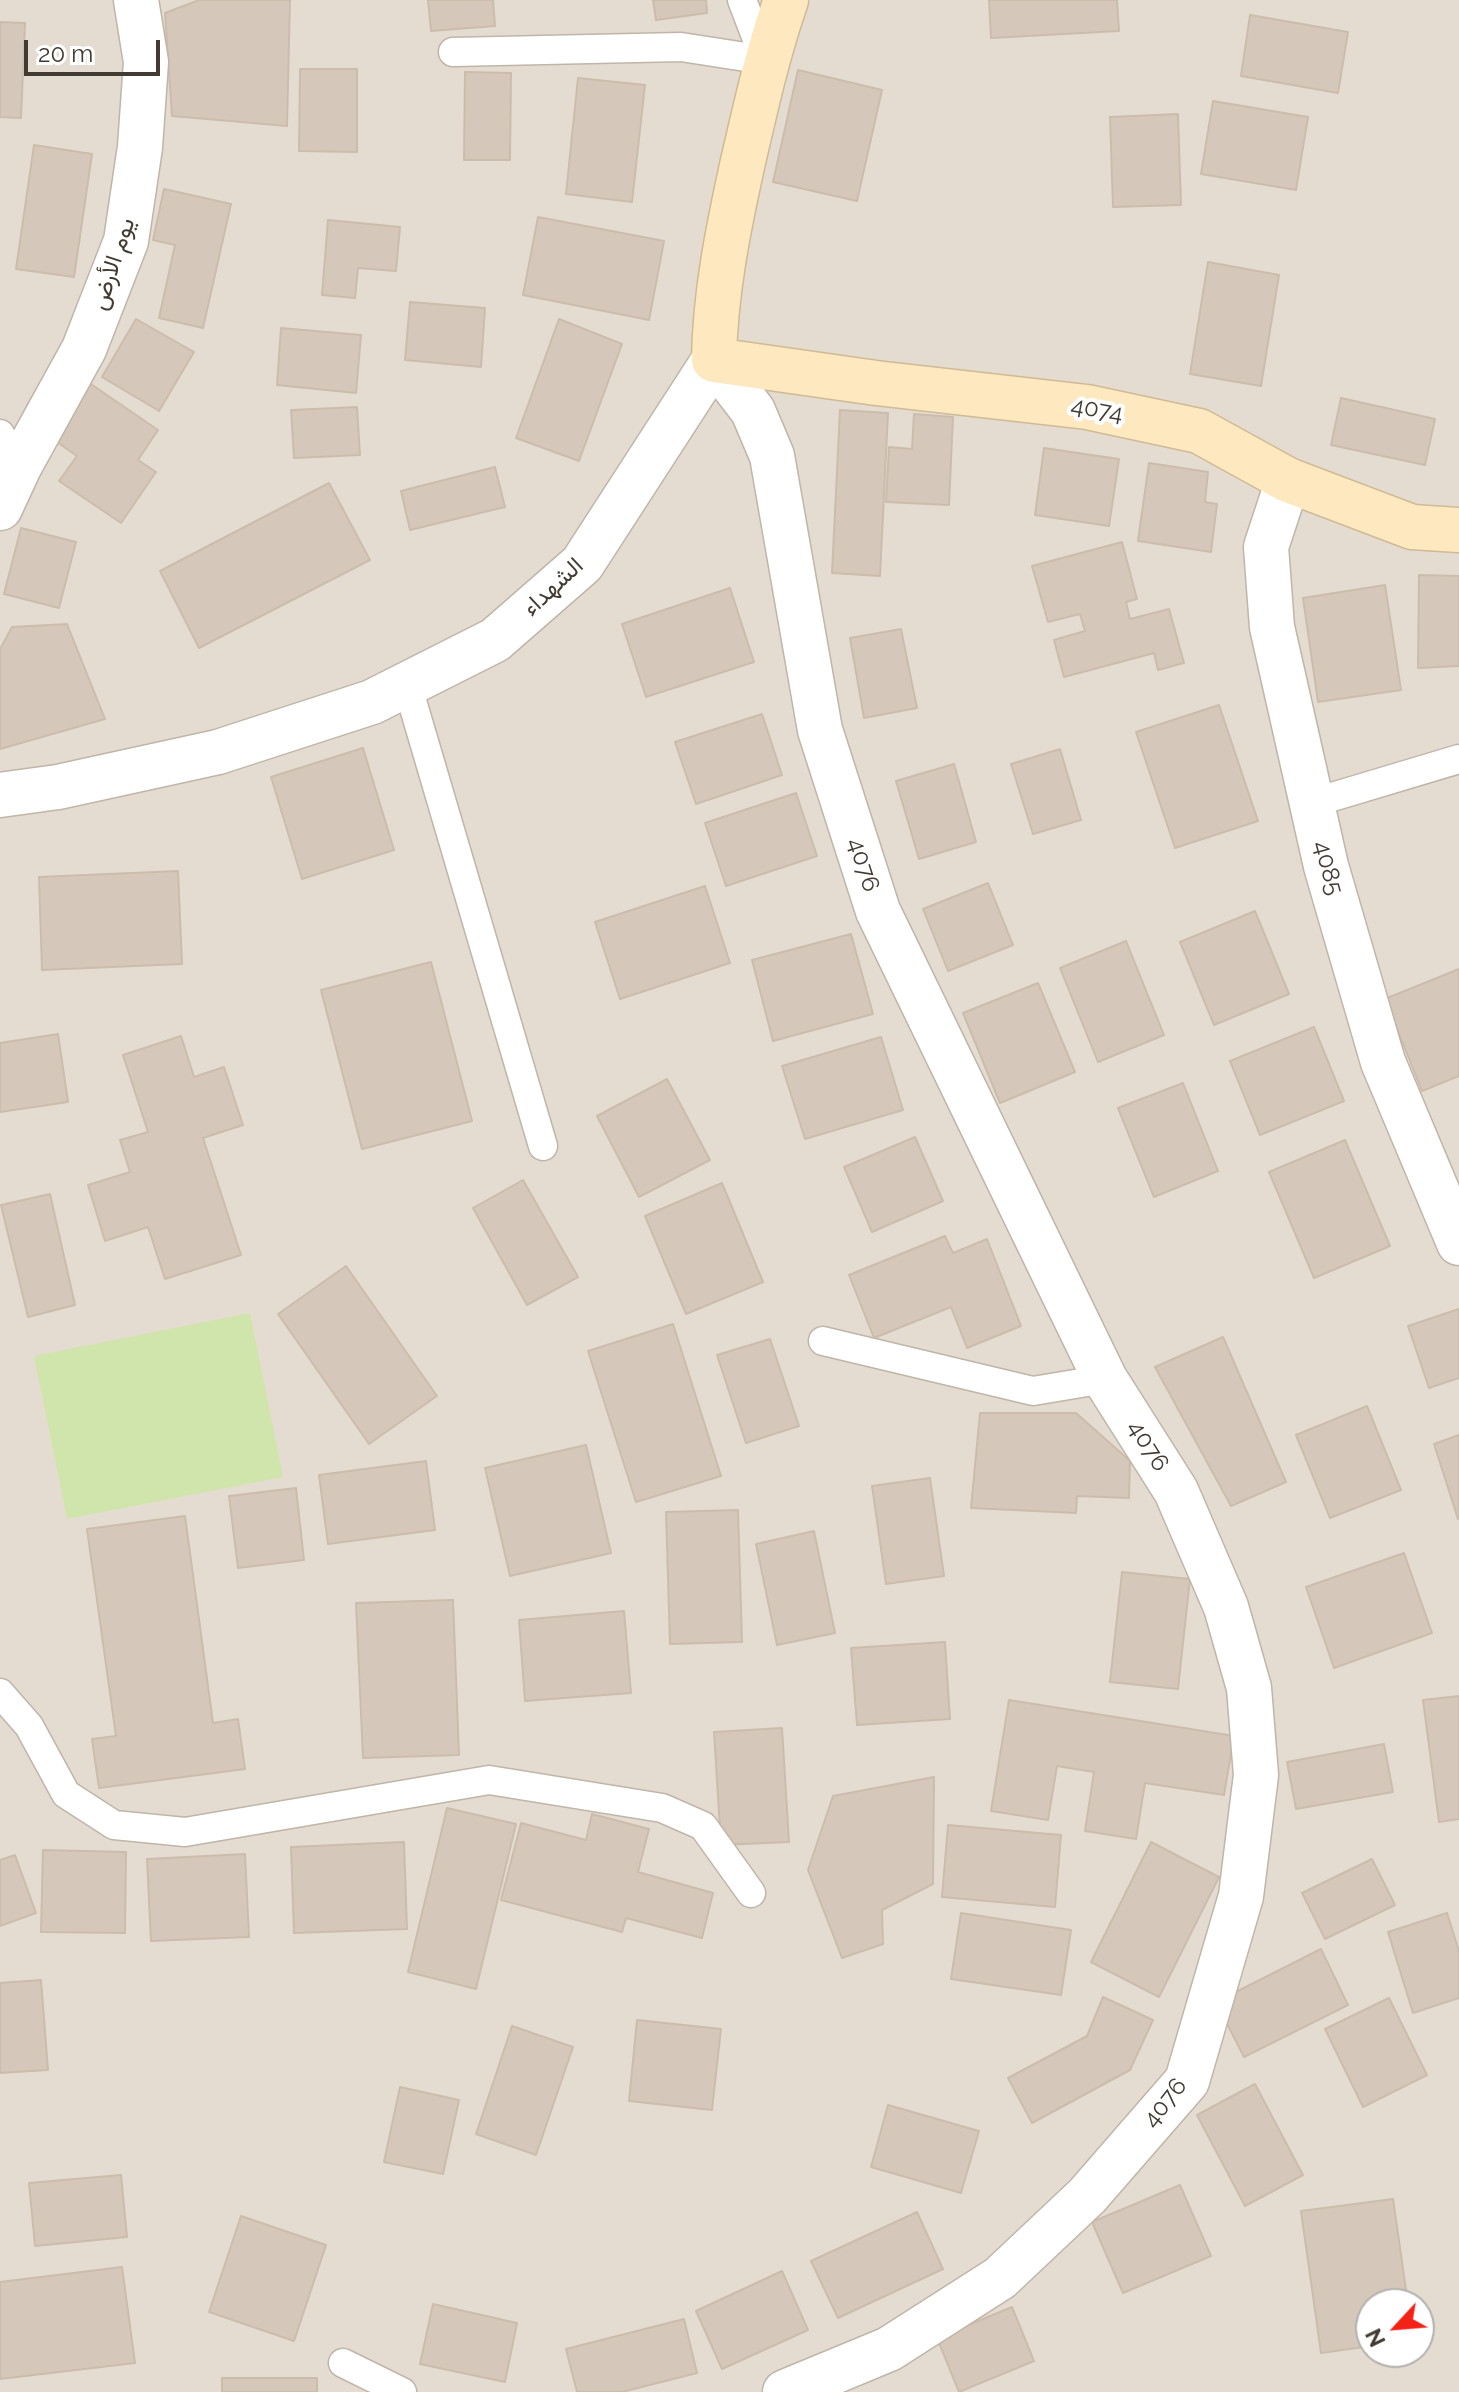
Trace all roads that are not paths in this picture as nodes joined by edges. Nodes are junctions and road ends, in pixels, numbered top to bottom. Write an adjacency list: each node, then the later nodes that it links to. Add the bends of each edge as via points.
1 (136, 0): 7 (street, يوم الأرض, via 146,62 126,241 84,349)
2 (742, 0): 5 (lane)
3 (786, 0): 5 (street)
4 (453, 52): 5 (lane, via 681,47)
5 (765, 60): 6 (street, via 728,230)
6 (714, 360): 8 (street, 4074, via 1087,407 1199,431); 11 (street, الشهداء, via 582,564 495,640); 18 (street, 4076, via 753,411 772,456 820,730 878,911)
7 (9, 451): 9 (street, يوم الأرض)
8 (1288, 480): 10 (street, 4074, via 1412,527); 14 (street, 4085, via 1266,547 1272,627)
9 (0, 508)
10 (1459, 530)
11 (407, 684): 13 (street, الشهداء, via 372,702 218,752); 15 (lane)
12 (1459, 759): 14 (lane)
13 (0, 795)
14 (1312, 803): 16 (street, 4085, via 1383,1062)
15 (543, 1146)
16 (1459, 1243)
17 (823, 1341): 18 (lane, via 1033,1391)
18 (1105, 1379): 23 (street, 4076, via 1176,1491 1226,1607 1249,1688 1256,1775 1241,1896 1187,2081 1087,2196 1000,2278 889,2349)
19 (0, 1693): 20 (lane, via 29,1726 66,1794 114,1825 185,1832 489,1780 662,1808 703,1826)
20 (751, 1893)
21 (343, 2363): 22 (lane)
22 (402, 2392)
23 (785, 2392)

